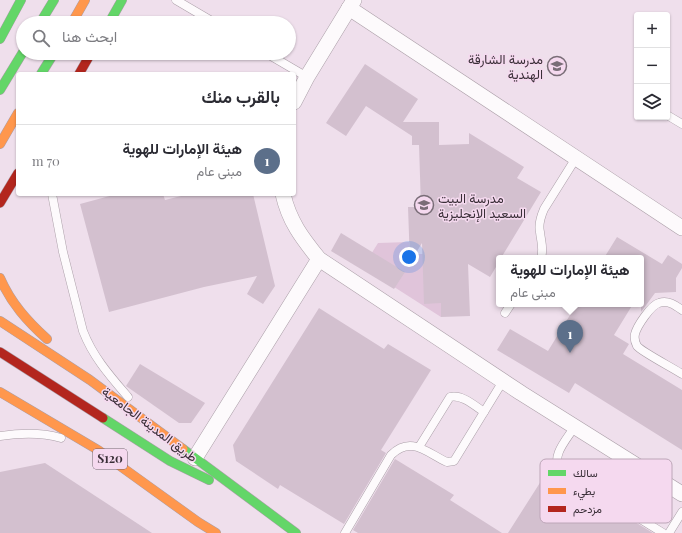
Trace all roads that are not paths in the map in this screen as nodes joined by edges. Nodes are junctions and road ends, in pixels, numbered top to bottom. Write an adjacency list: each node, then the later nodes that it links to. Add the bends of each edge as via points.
1 (21, 0): 11 (main road)
2 (54, 0): 7 (main road)
3 (85, 0): 8 (main road)
4 (122, 0): 9 (main road)
5 (176, 0): 10 (lane)
6 (352, 4): 18 (street); 25 (street)
7 (44, 16)
8 (76, 16)
9 (113, 16)
10 (203, 16)
11 (0, 39)
12 (18, 60): 19 (main road)
13 (50, 60): 16 (main road)
14 (87, 60): 17 (main road)
15 (278, 60): 18 (lane)
16 (42, 72)
17 (81, 72)
18 (307, 77): 20 (street)
19 (0, 90)
20 (296, 98)
21 (16, 116): 24 (main road)
22 (670, 117): 23 (lane)
23 (682, 124)
24 (0, 144)
25 (576, 158): 30 (street); 31 (lane, via 541,216)
26 (16, 176): 29 (main road)
27 (52, 196): 44 (lane, via 63,252 88,344 101,366)
28 (284, 196): 32 (street, via 286,206 299,234)
29 (0, 203)
30 (682, 228)
31 (541, 255)
32 (319, 259): 41 (street); 49 (street)
33 (0, 278): 40 (main road, via 21,316)
34 (509, 307): 36 (lane)
35 (682, 310): 39 (lane, via 669,302 655,304 634,337 640,348)
36 (505, 313)
37 (0, 321): 40 (main road, طريق المدينة الجامعية)
38 (0, 352): 53 (main road, via 170,461 213,482)
39 (682, 374)
40 (90, 380): 44 (main road, طريق المدينة الجامعية)
41 (503, 381): 43 (lane); 45 (street)
42 (2, 395): 48 (main road, S120)
43 (484, 412): 47 (lane, via 454,461 447,462); 47 (lane, via 460,397 450,397)
44 (152, 426): 49 (main road, طريق المدينة الجامعية)
45 (575, 426): 50 (lane); 51 (street)
46 (0, 436): 48 (lane, via 27,433 53,436)
47 (419, 447): 61 (lane, via 401,447 391,455)
48 (98, 450): 56 (main road, S120)
49 (195, 458): 53 (main road, طريق المدينة الجامعية)
50 (557, 459)
51 (627, 459)
52 (672, 488): 54 (street)
53 (236, 489): 60 (main road, طريق المدينة الجامعية)
54 (682, 494)
55 (682, 512): 63 (lane)
56 (198, 522): 58 (lane); 59 (main road, S120)
57 (647, 523): 62 (lane)
58 (204, 533)
59 (216, 533)
60 (296, 533)
61 (345, 533)
62 (663, 533)
63 (669, 533)

